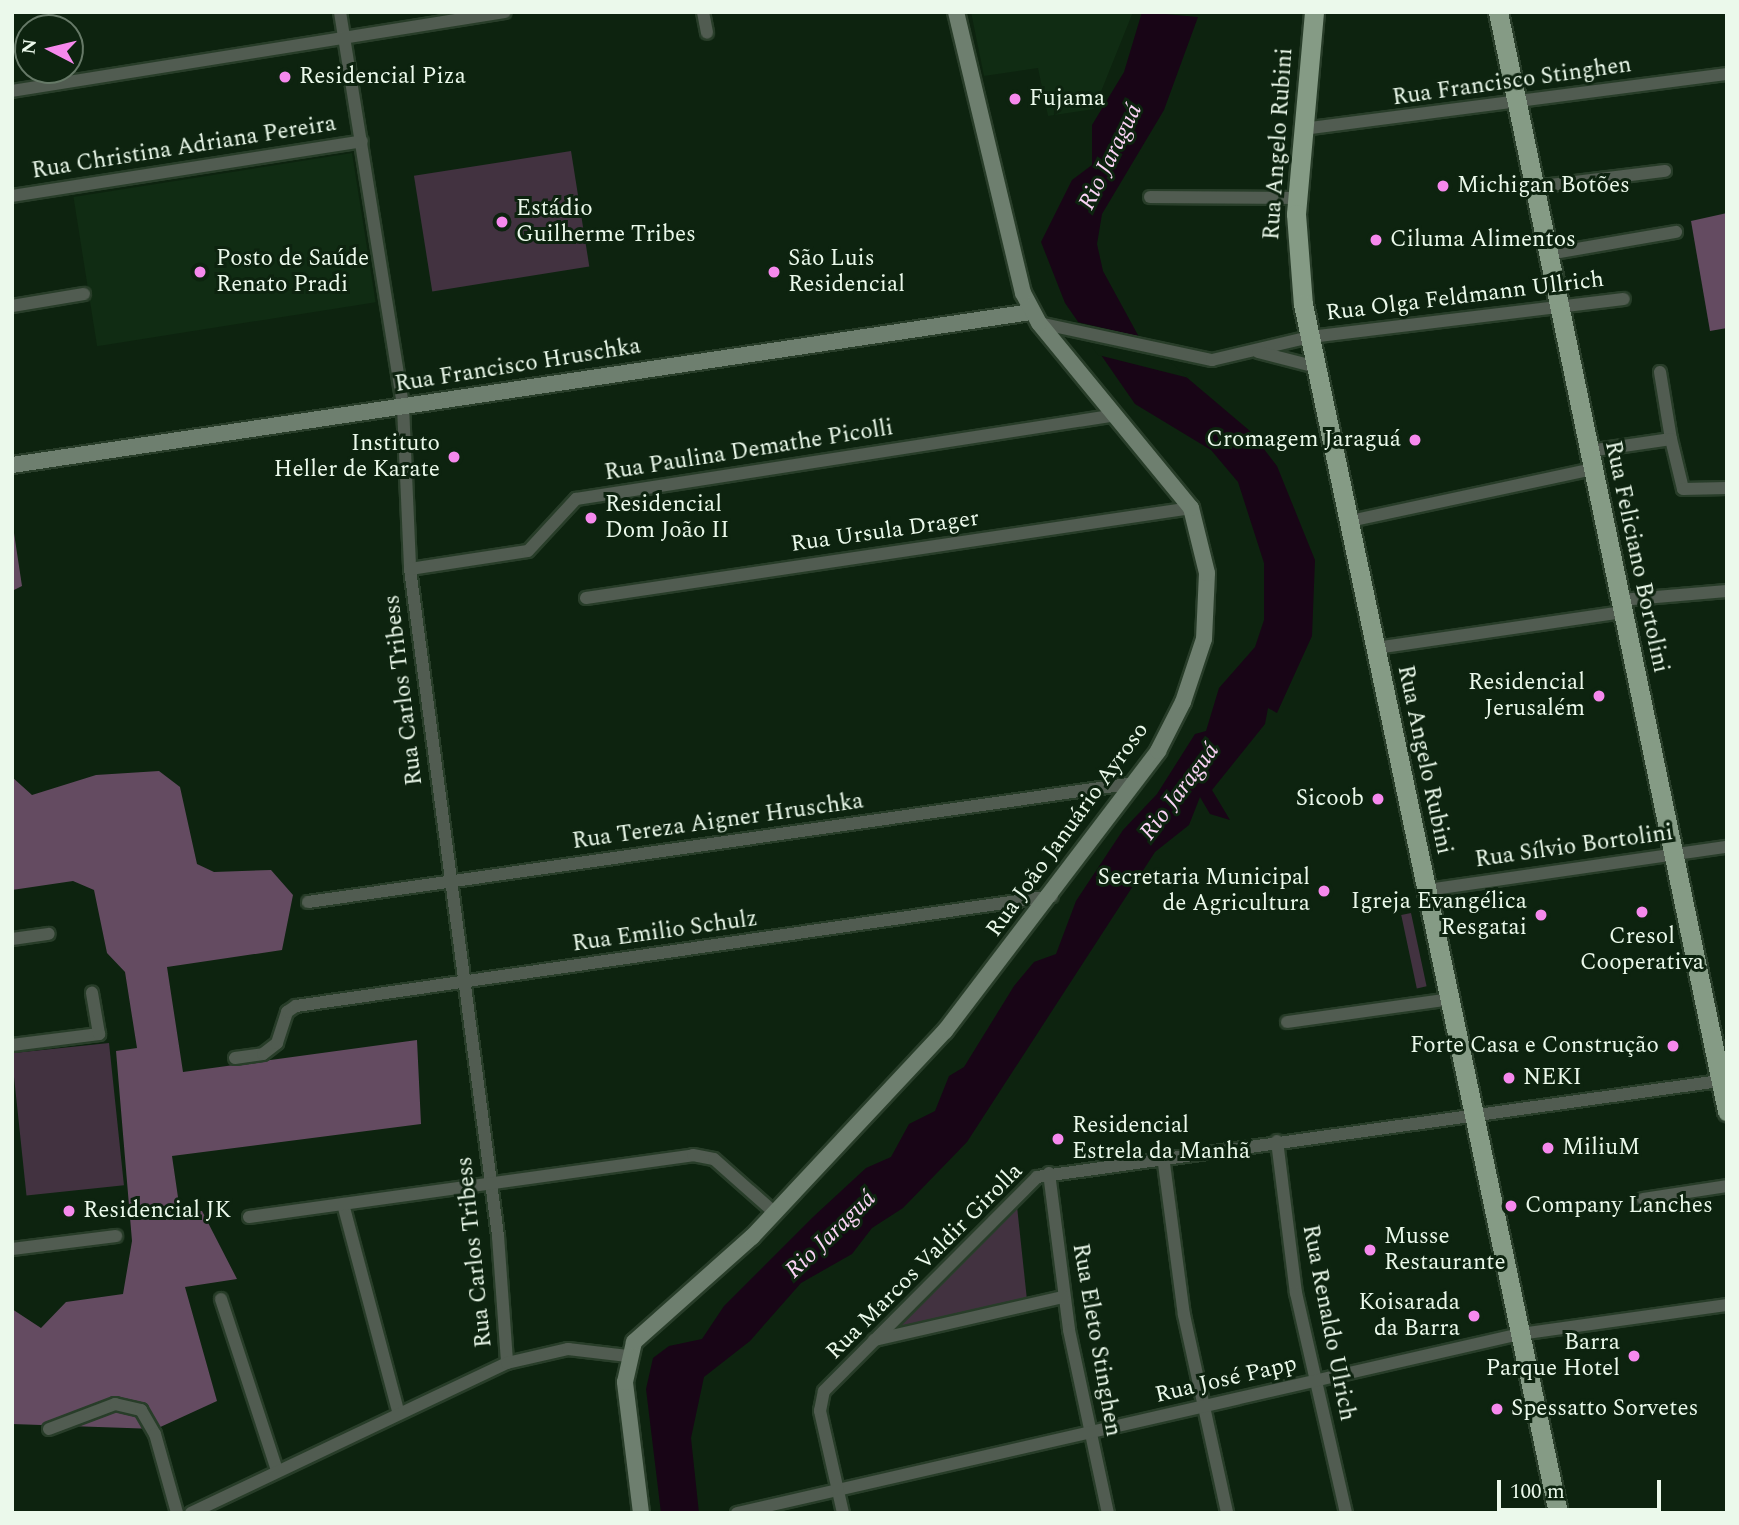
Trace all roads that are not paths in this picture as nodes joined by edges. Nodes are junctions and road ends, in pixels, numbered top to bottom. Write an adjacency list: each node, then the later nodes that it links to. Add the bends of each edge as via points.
1 (340, 12): 8 (street, Rua Carlos Tribess)
2 (505, 12): 8 (street)
3 (703, 12): 7 (street)
4 (956, 12): 25 (main road, Rua João Januário Ayroso)
5 (1314, 12): 12 (main road, Rua Angelo Rubini)
6 (1498, 12): 11 (main road, Rua Feliciano Bortolini)
7 (706, 33)
8 (344, 39): 10 (street); 13 (street, Rua Carlos Tribess)
9 (1727, 74): 11 (street, Rua Francisco Stinghen)
10 (12, 91)
11 (1516, 102): 12 (street, Rua Francisco Stinghen); 15 (main road, Rua Feliciano Bortolini)
12 (1303, 129): 18 (main road, Rua Angelo Rubini)
13 (362, 141): 16 (street, Rua Christina Adriana Pereira); 30 (street, Rua Carlos Tribess)
14 (1665, 171): 15 (street)
15 (1534, 187): 20 (main road, Rua Feliciano Bortolini)
16 (12, 196)
17 (1150, 197): 18 (street)
18 (1297, 198): 26 (main road, Rua Angelo Rubini, via 1296,249)
19 (1676, 232): 20 (street)
20 (1548, 254): 24 (main road, Rua Feliciano Bortolini)
21 (84, 294): 23 (street)
22 (1624, 299): 24 (street, Rua Olga Feldmann Ullrich)
23 (12, 306)
24 (1559, 309): 26 (street, Rua Olga Feldmann Ullrich); 33 (main road, Rua Feliciano Bortolini)
25 (1035, 318): 27 (street, via 1065,329 1202,358); 30 (main road, Rua Francisco Hruschka); 31 (main road, Rua João Januário Ayroso)
26 (1310, 337): 27 (street, Rua Olga Feldmann Ullrich); 28 (main road, Rua Angelo Rubini)
27 (1258, 352): 28 (street)
28 (1317, 367): 37 (main road, Rua Angelo Rubini)
29 (1660, 372): 32 (street)
30 (403, 406): 34 (main road, Rua Francisco Hruschka); 38 (street, Rua Carlos Tribess)
31 (1117, 415): 36 (main road, Rua João Januário Ayroso); 38 (street, Rua Paulina Demathe Picolli, via 576,499 528,551)
32 (1671, 439): 33 (street); 35 (street, via 1683,489)
33 (1591, 460): 37 (street); 41 (main road, Rua Feliciano Bortolini)
34 (12, 465)
35 (1727, 488)
36 (1191, 508): 40 (street, Rua Ursula Drager); 43 (main road, Rua João Januário Ayroso, via 1207,572 1207,624 1183,702)
37 (1350, 521): 42 (main road, Rua Angelo Rubini)
38 (410, 569): 46 (street, Rua Carlos Tribess)
39 (1727, 591): 41 (street)
40 (586, 598)
41 (1622, 606): 42 (street); 45 (main road, Rua Feliciano Bortolini)
42 (1376, 648): 47 (main road, Rua Angelo Rubini)
43 (1135, 783): 46 (street, Rua Tereza Aigner Hruschka); 48 (main road, Rua João Januário Ayroso)
44 (1727, 847): 45 (street, Rua Sílvio Bortolini)
45 (1673, 854): 47 (street, Rua Sílvio Bortolini); 58 (main road, Rua Feliciano Bortolini)
46 (449, 881): 49 (street, Rua Tereza Aigner Hruschka); 52 (street, Rua Carlos Tribess)
47 (1427, 890): 54 (main road, Rua Angelo Rubini)
48 (1052, 896): 52 (street, Rua Emilio Schulz); 68 (main road, Rua João Januário Ayroso, via 945,1031)
49 (308, 902)
50 (49, 934): 51 (street)
51 (12, 939)
52 (464, 984): 57 (street, Rua Emilio Schulz, via 287,1012 277,1043 263,1054); 64 (street, Rua Carlos Tribess)
53 (92, 993): 56 (street, via 99,1034)
54 (1450, 999): 55 (street); 60 (main road, Rua Angelo Rubini)
55 (1287, 1022)
56 (12, 1045)
57 (235, 1058)
58 (1723, 1080): 59 (main road, Rua Feliciano Bortolini); 60 (street, Rua Marcos Valdir Girolla)
59 (1727, 1111)
60 (1475, 1114): 61 (street, Rua Marcos Valdir Girolla); 75 (main road, Rua Angelo Rubini)
61 (1277, 1141): 62 (street, Rua Marcos Valdir Girolla); 79 (street, Rua Renaldo Ulrich, via 1296,1293)
62 (1163, 1156): 63 (street, Rua Marcos Valdir Girolla); 80 (street)
63 (1049, 1173): 72 (street, Rua Eleto Stinghen); 76 (street, Rua Marcos Valdir Girolla, via 1027,1183)
64 (490, 1182): 67 (street); 68 (street, via 705,1155); 78 (street, Rua Carlos Tribess)
65 (1727, 1186): 66 (street)
66 (1643, 1199)
67 (343, 1204): 69 (street); 81 (street)
68 (775, 1213): 77 (main road, Rua João Januário Ayroso, via 643,1328)
69 (249, 1216)
70 (116, 1236): 71 (street)
71 (12, 1249)
72 (1064, 1297): 76 (street); 83 (street, Rua Eleto Stinghen)
73 (221, 1299): 84 (street)
74 (1727, 1305): 75 (street, Rua José Papp)
75 (1520, 1334): 79 (street, Rua José Papp); 94 (main road, Rua Angelo Rubini)
76 (874, 1340): 85 (street, Rua Marcos Valdir Girolla, via 820,1400)
77 (628, 1356): 78 (street, via 568,1349); 88 (main road, Rua João Januário Ayroso, via 627,1409)
78 (507, 1363): 81 (street)
79 (1316, 1382): 80 (street, Rua José Papp); 93 (street, Rua Renaldo Ulrich)
80 (1204, 1407): 83 (street, Rua José Papp); 92 (street)
81 (398, 1411): 84 (street)
82 (49, 1429): 86 (street, via 115,1404 141,1410 155,1434)
83 (1091, 1433): 85 (street, Rua José Papp); 91 (street, Rua Eleto Stinghen)
84 (276, 1467): 87 (street)
85 (838, 1489): 89 (street, Rua José Papp); 90 (street, Rua Marcos Valdir Girolla)
86 (177, 1513)
87 (191, 1513)
88 (640, 1513)
89 (737, 1513)
90 (843, 1513)
91 (1108, 1513)
92 (1227, 1513)
93 (1346, 1513)
94 (1558, 1513)

